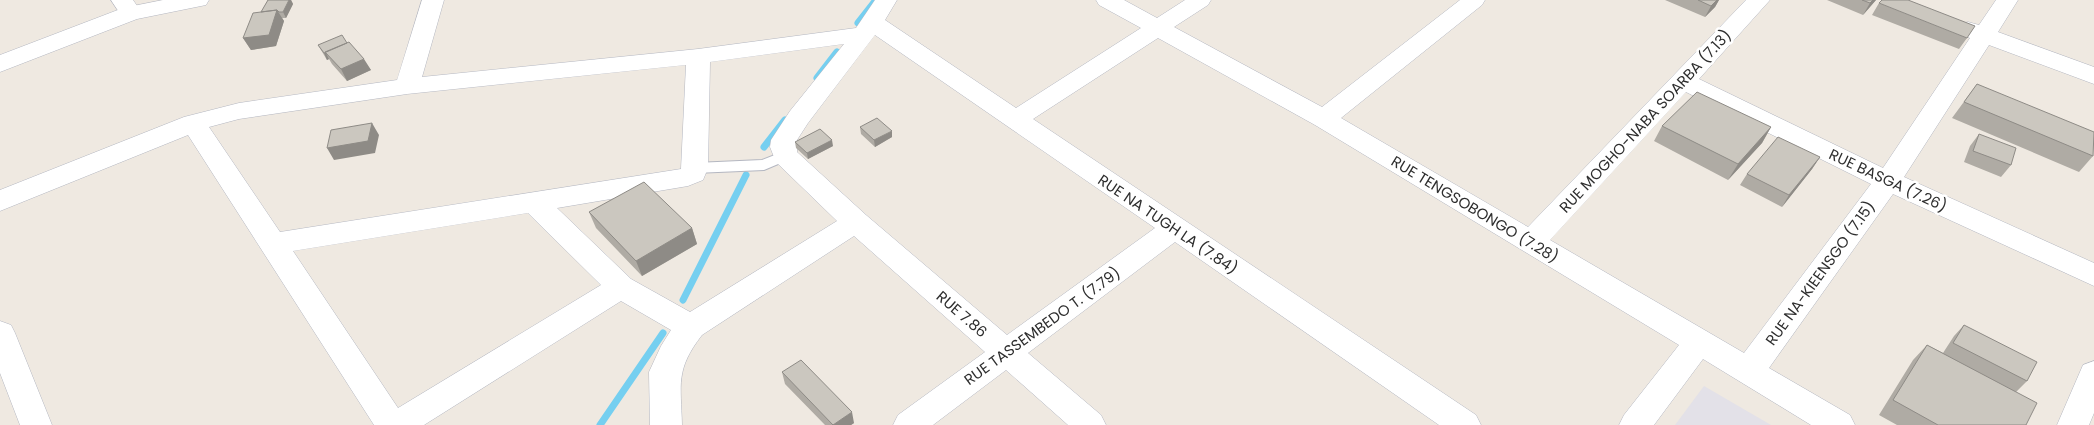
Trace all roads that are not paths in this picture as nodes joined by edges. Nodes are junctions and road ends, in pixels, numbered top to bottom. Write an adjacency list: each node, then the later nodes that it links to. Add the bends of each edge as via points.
1 (198, 0): 8 (street)
2 (433, 0): 17 (street)
3 (1107, 0): 11 (street, RUE TENGSOBONGO (7.28))
4 (1200, 0): 11 (street)
5 (1474, 0): 19 (street)
6 (2007, 0): 12 (street, RUE NA-KIEENSGO (7.15))
7 (1746, 3): 16 (street, RUE MOGHO-NABA SOARBA (7.13))
8 (126, 7): 14 (street)
9 (874, 19): 13 (street); 18 (street, RUE NA TUGH LA (7.84)); 21 (street, via 784,140)
10 (1948, 21): 12 (street)
11 (1158, 27): 18 (street); 19 (street, RUE TENGSOBONGO (7.28))
12 (1983, 35): 15 (street); 23 (street, RUE NA-KIEENSGO (7.15))
13 (698, 56): 17 (street); 22 (street)
14 (0, 64)
15 (2094, 76)
16 (1683, 81): 23 (street, RUE BASGA (7.26)); 28 (street, RUE MOGHO-NABA SOARBA (7.13))
17 (407, 86): 20 (street, via 272,104)
18 (1016, 119): 27 (street, RUE NA TUGH LA (7.84))
19 (1324, 119): 28 (street, RUE TENGSOBONGO (7.28))
20 (193, 123): 24 (street); 29 (street)
21 (785, 156): 22 (lane, via 764,165); 26 (street, RUE 7.86)
22 (695, 168): 25 (street, via 694,173 682,178)
23 (1888, 181): 30 (street, RUE BASGA (7.26)); 36 (street, RUE NA-KIEENSGO (7.15))
24 (0, 201)
25 (534, 202): 29 (street); 31 (street)
26 (856, 222): 32 (street); 35 (street, RUE 7.86)
27 (1175, 228): 35 (street, RUE TASSEMBEDO T. (7.79)); 44 (street, RUE NA TUGH LA (7.84))
28 (1531, 242): 34 (street, RUE TENGSOBONGO (7.28))
29 (273, 244): 39 (street)
30 (2094, 275)
31 (621, 287): 32 (street); 40 (street)
32 (691, 327): 41 (street, via 676,346 665,372)
33 (0, 332): 38 (street)
34 (1698, 344): 36 (street, RUE TENGSOBONGO (7.28)); 45 (street)
35 (1006, 352): 42 (street, RUE TASSEMBEDO T. (7.79)); 43 (street, RUE 7.86)
36 (1748, 372): 46 (street, RUE TENGSOBONGO (7.28))
37 (2094, 374): 47 (street)
38 (36, 425)
39 (392, 425)
40 (397, 425)
41 (666, 425)
42 (909, 425)
43 (1090, 425)
44 (1465, 425)
45 (1635, 425)
46 (1839, 425)
47 (2073, 425)

